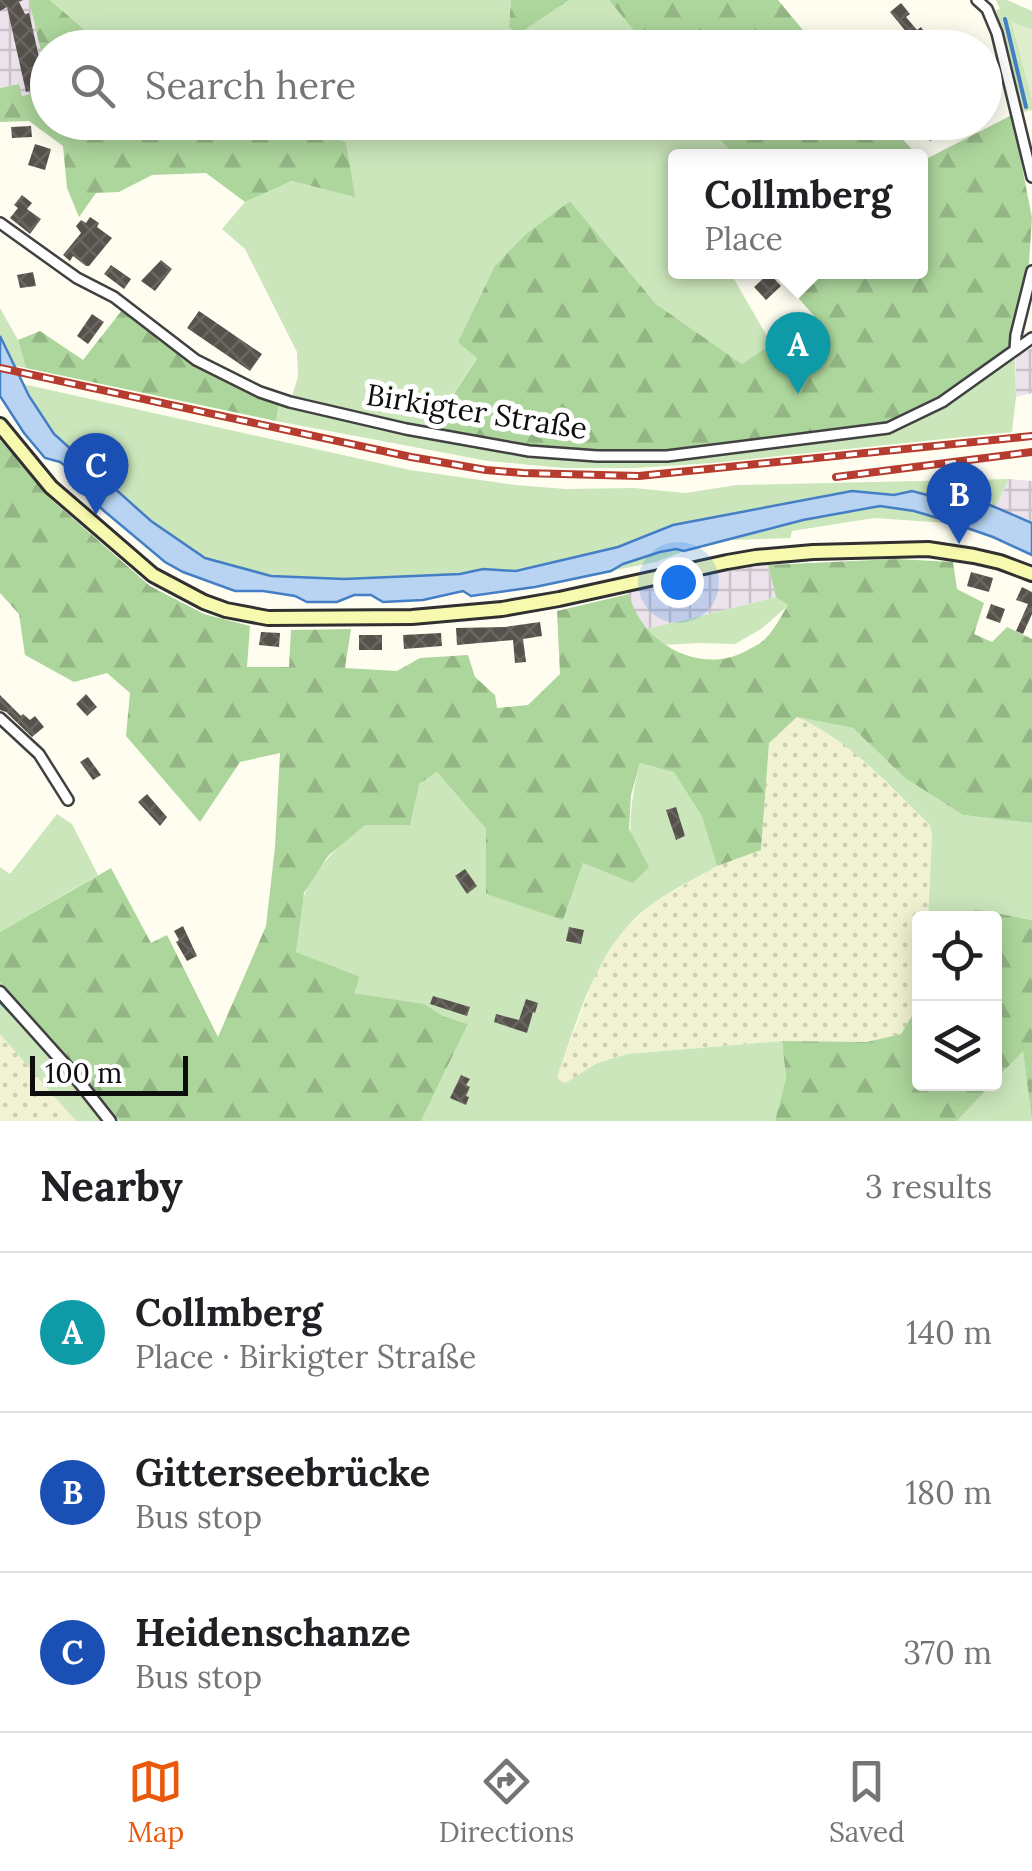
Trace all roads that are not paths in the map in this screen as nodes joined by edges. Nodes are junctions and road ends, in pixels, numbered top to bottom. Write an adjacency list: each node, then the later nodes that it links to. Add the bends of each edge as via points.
1 (977, 0): 2 (street)
2 (995, 30)
3 (1002, 54): 4 (street)
4 (1032, 177)
5 (0, 224): 8 (street, Birkigter Straße, via 114,297 196,360 260,392 529,451 667,456 888,428 942,402)
6 (1032, 271): 8 (street)
7 (1032, 338): 8 (street, Birkigter Straße)
8 (1015, 350)
9 (0, 425): 10 (main road, via 51,487 153,575 204,602 268,618 502,609 727,562 813,552 928,549)
10 (1032, 574)
11 (0, 718): 12 (street, via 38,754)
12 (68, 800)
13 (0, 992): 14 (street)
14 (110, 1121)

